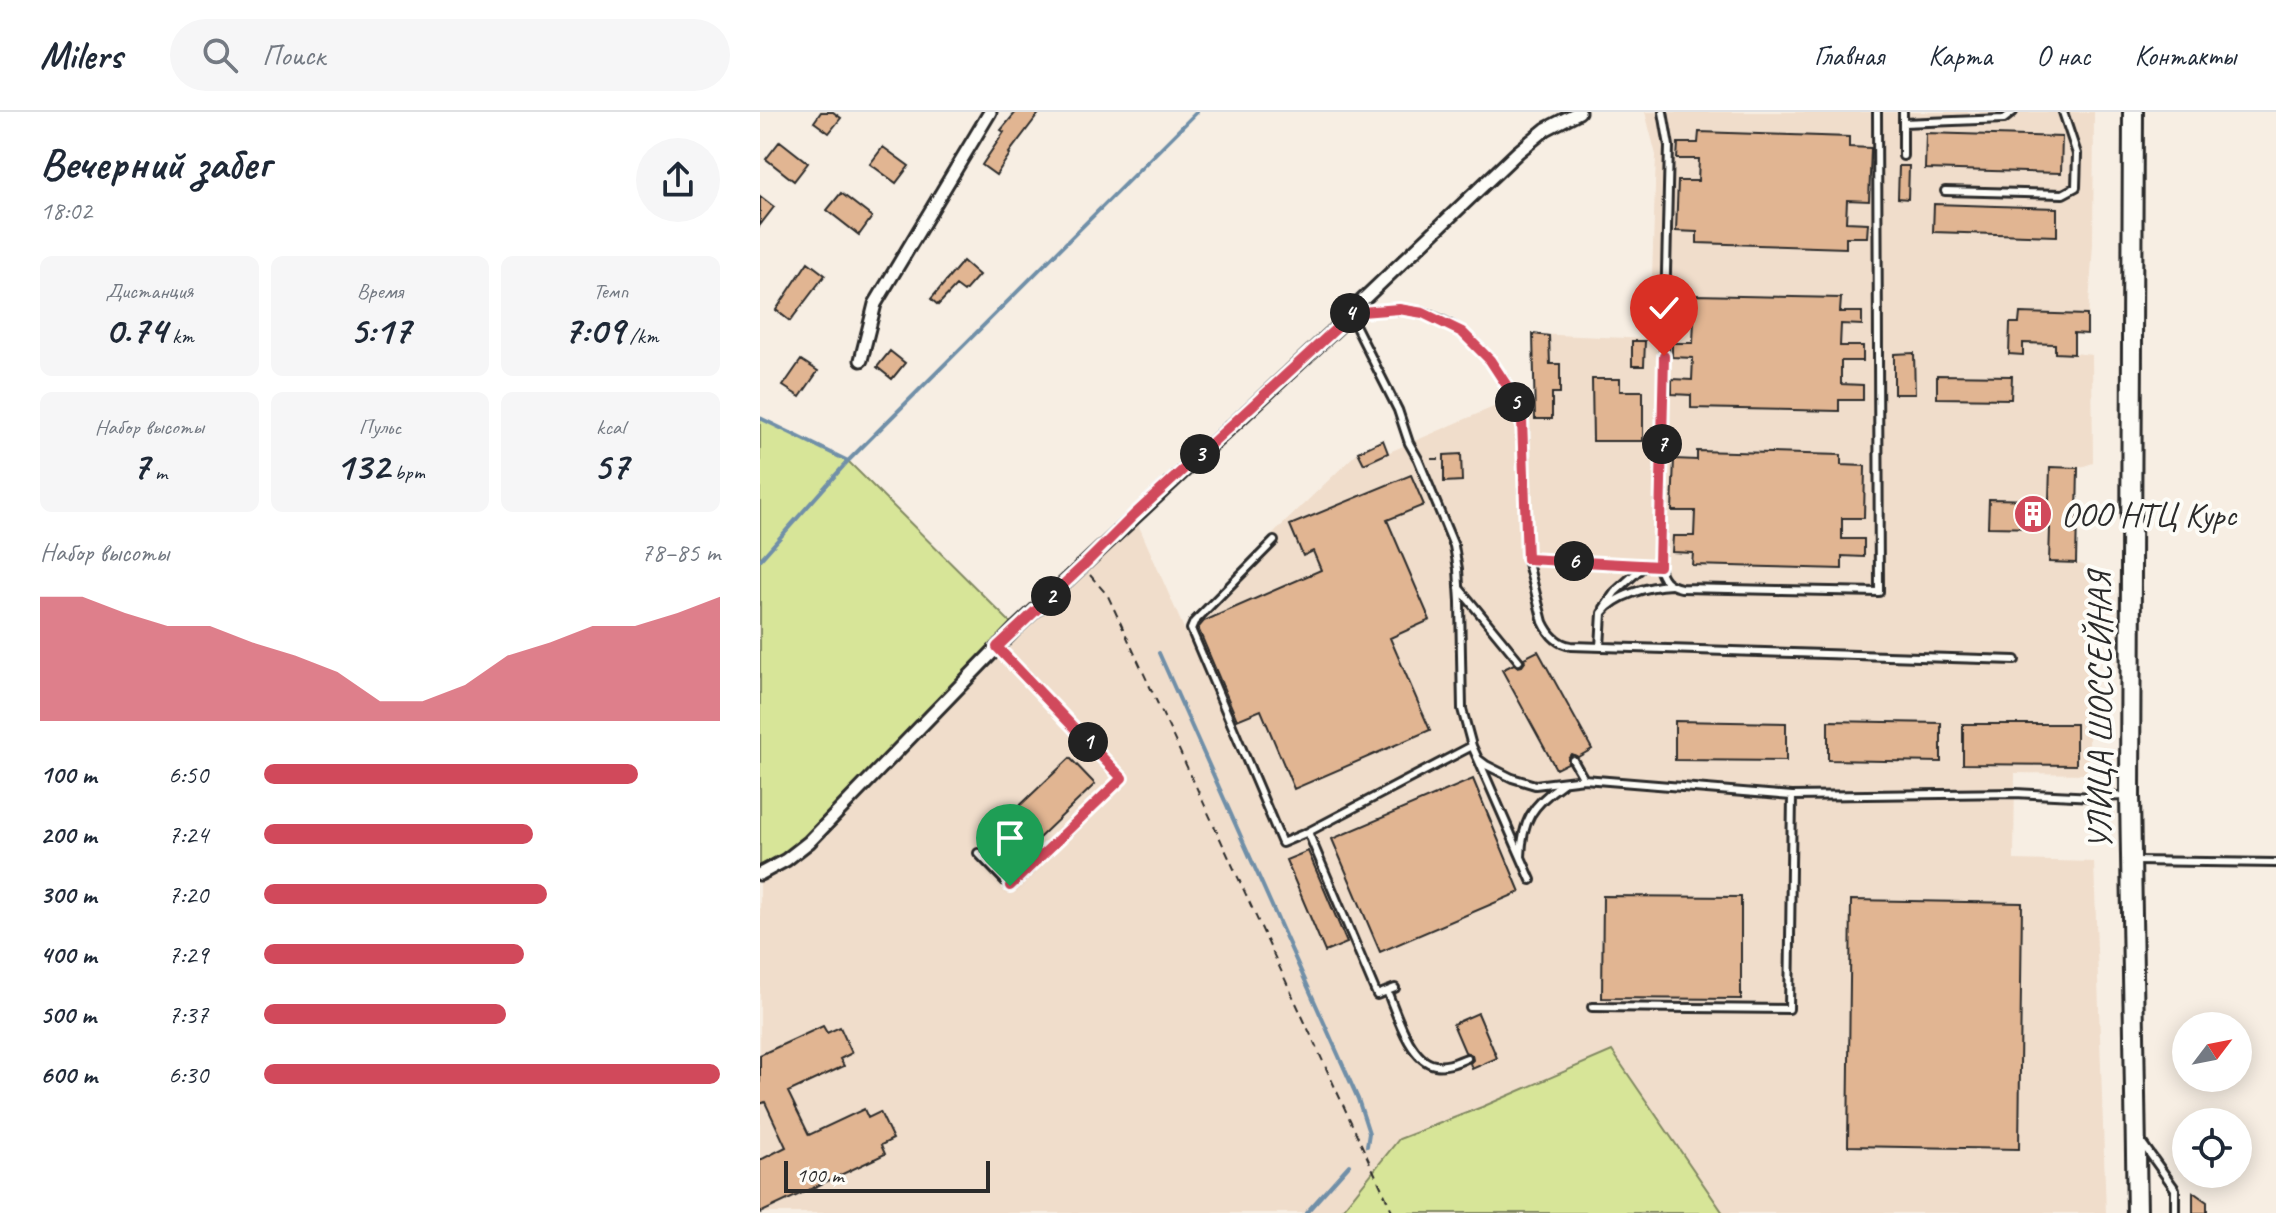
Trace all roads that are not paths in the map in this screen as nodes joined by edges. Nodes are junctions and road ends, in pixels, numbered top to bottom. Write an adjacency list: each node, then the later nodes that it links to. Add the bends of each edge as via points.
1 (989, 112): 13 (street, via 875,304)
2 (1579, 112): 12 (street, via 1518,152)
3 (1663, 112): 17 (lane, via 1669,146)
4 (1877, 112): 18 (lane, via 1879,592)
5 (1903, 112): 9 (lane)
6 (2013, 112): 9 (lane, via 2004,119)
7 (2063, 112): 11 (lane, via 2077,154 2076,187 2063,194)
8 (2133, 112): 31 (main road, УЛИЦА ШОССЕЙНАЯ)
9 (1903, 123): 10 (lane)
10 (1903, 156)
11 (1945, 191)
12 (1349, 313): 15 (lane, via 1423,313 1462,332 1490,360 1522,419); 19 (lane, via 1398,410 1454,546); 21 (street)
13 (861, 360)
14 (1274, 541): 32 (lane, via 1191,629 1282,843)
15 (1527, 559): 16 (lane); 22 (lane, via 1548,631 1564,644)
16 (1645, 565): 17 (lane); 20 (lane, via 1612,595)
17 (1659, 566): 18 (lane)
18 (1671, 585): 20 (lane, via 1634,593)
19 (1459, 588): 24 (lane); 25 (lane, via 1462,709)
20 (1603, 611): 22 (lane)
21 (997, 647): 33 (lane, via 1122,778 1010,886); 37 (street, via 809,842)
22 (1600, 647): 23 (lane)
23 (2015, 660)
24 (1519, 661)
25 (1472, 746): 26 (lane); 32 (lane)
26 (1478, 759): 29 (lane, via 1523,782); 34 (lane)
27 (1573, 760): 28 (lane)
28 (1584, 779): 29 (lane); 30 (lane)
29 (1565, 782): 34 (lane, via 1527,820)
30 (1792, 796): 31 (lane); 41 (lane, via 1789,1009)
31 (2130, 796): 35 (main road, УЛИЦА ШОССЕЙНАЯ)
32 (1308, 832): 40 (lane, via 1377,995)
33 (978, 853)
34 (1521, 860): 38 (lane)
35 (2131, 861): 36 (lane); 43 (main road, УЛИЦА ШОССЕЙНАЯ)
36 (2276, 863)
37 (760, 874)
38 (1531, 880)
39 (1395, 988): 40 (lane)
40 (1387, 991): 42 (lane, via 1419,1057 1439,1065)
41 (1592, 1007)
42 (1467, 1058)
43 (2136, 1133): 44 (main road, УЛИЦА ШОССЕЙНАЯ); 45 (lane, via 2175,1189)
44 (2137, 1213)
45 (2175, 1213)

